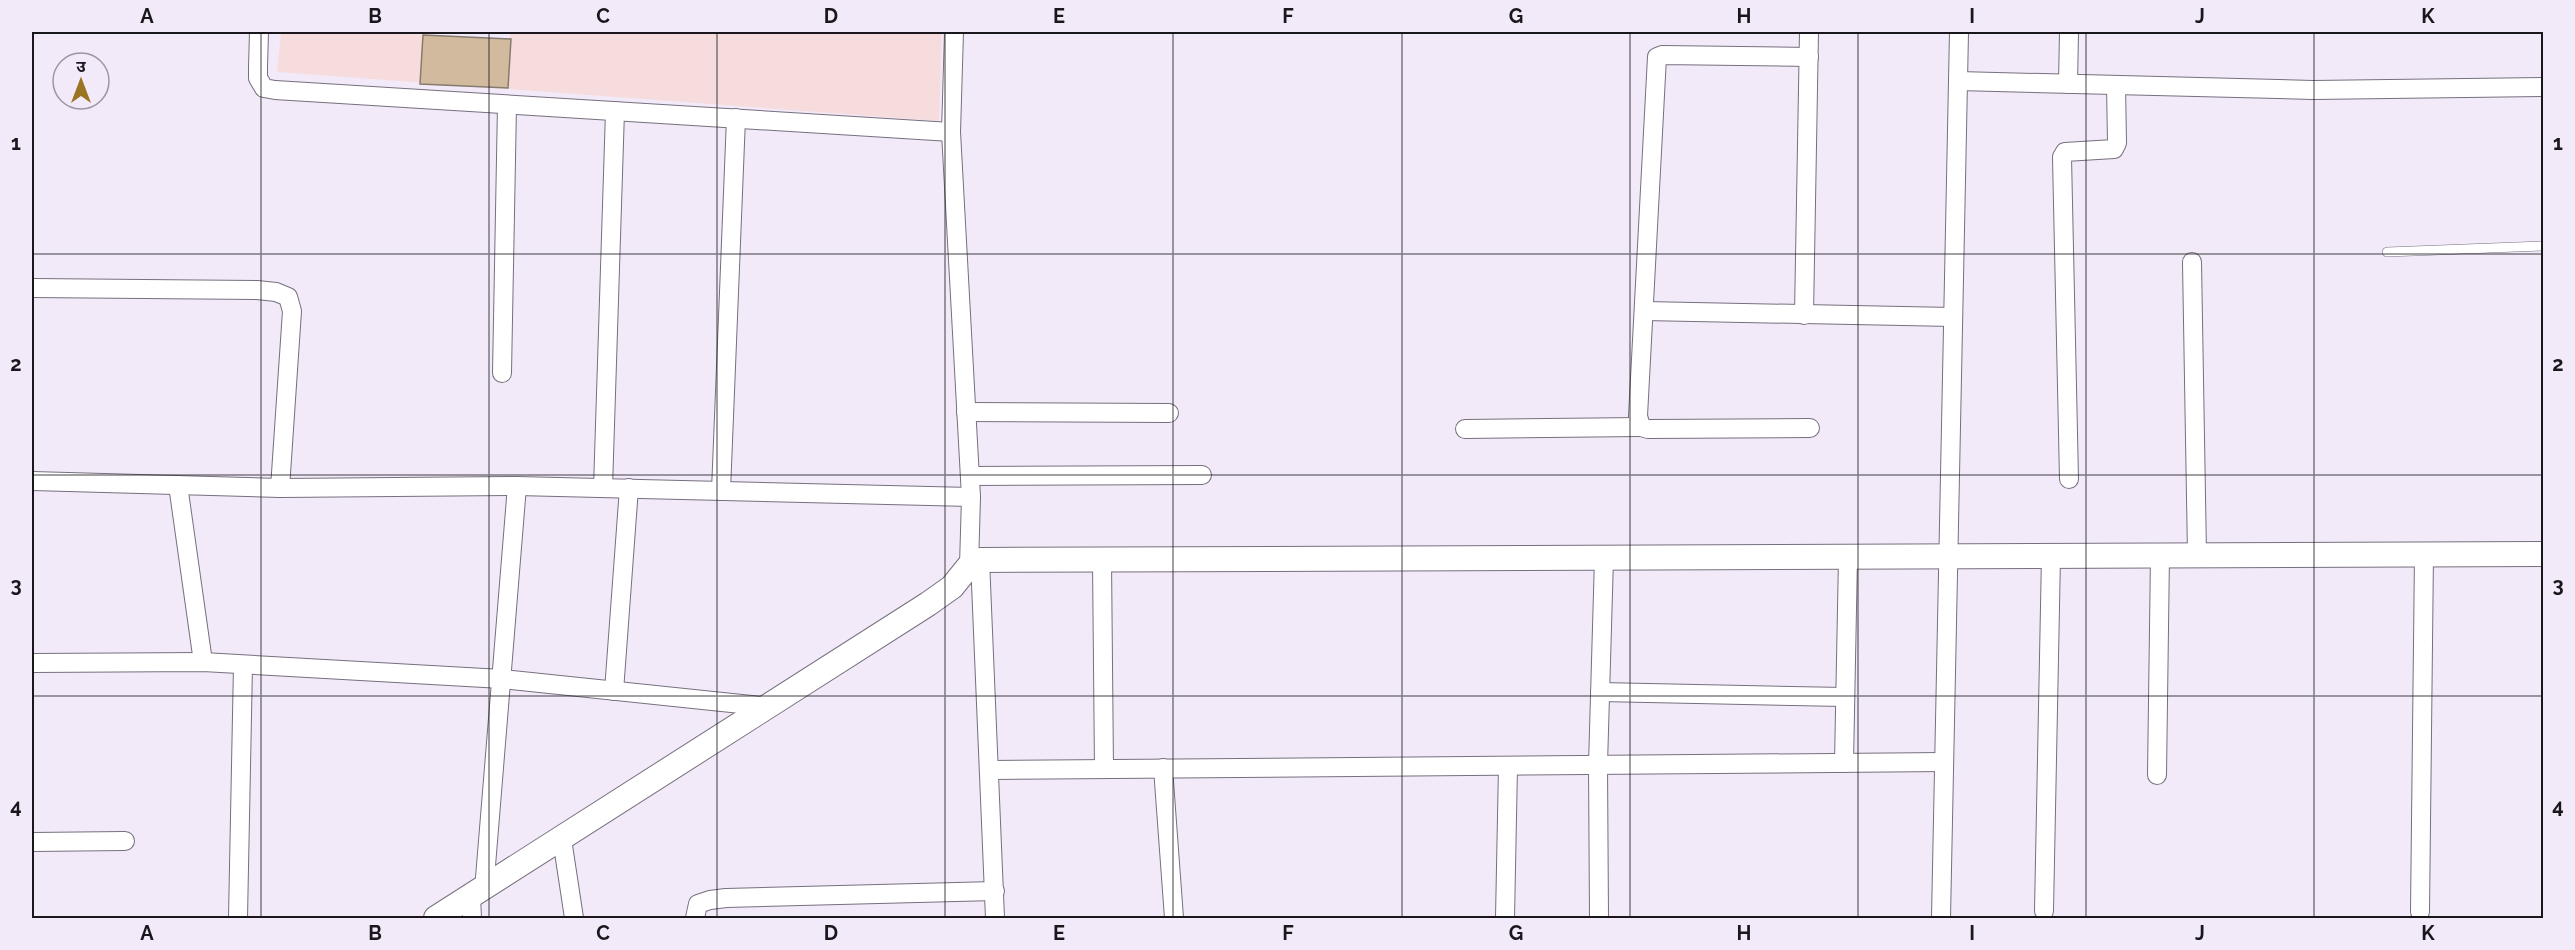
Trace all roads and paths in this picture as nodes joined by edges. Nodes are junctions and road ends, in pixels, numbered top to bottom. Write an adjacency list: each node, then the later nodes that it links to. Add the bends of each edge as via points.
1 (259, 32): 11 (street, via 258,78 264,88)
2 (954, 32): 14 (street)
3 (1809, 32): 6 (street)
4 (1959, 32): 7 (street)
5 (2069, 32): 8 (street)
6 (1809, 57): 19 (street, via 1657,57); 20 (street)
7 (1958, 81): 8 (street); 21 (street)
8 (2068, 84): 9 (street)
9 (2116, 85): 10 (street, via 2313,90); 30 (street, via 2114,149 2073,150 2065,152 2062,158)
10 (2544, 87)
11 (507, 105): 12 (street); 22 (street)
12 (615, 111): 13 (street); 35 (street)
13 (736, 118): 14 (street); 37 (street)
14 (951, 132): 23 (street)
15 (2544, 246): 16 (lane)
16 (2387, 252)
17 (2192, 262): 43 (street)
18 (32, 288): 34 (street, via 257,290 288,297 292,311)
19 (1644, 311): 20 (street); 25 (street, via 1638,416)
20 (1804, 315): 21 (street)
21 (1953, 317): 45 (street)
22 (502, 373)
23 (966, 412): 24 (street); 29 (street)
24 (1169, 412)
25 (1641, 427): 26 (street); 27 (street)
26 (1465, 429)
27 (1810, 429)
28 (1203, 475): 29 (street)
29 (970, 476): 38 (street)
30 (2069, 479)
31 (32, 481): 32 (street)
32 (178, 485): 34 (street); 49 (street)
33 (517, 486): 34 (street); 35 (street); 52 (street)
34 (280, 488)
35 (603, 488): 36 (street)
36 (628, 488): 37 (street); 53 (street)
37 (721, 491): 38 (street)
38 (971, 497): 48 (street)
39 (2424, 554): 40 (street); 43 (street); 71 (street)
40 (2544, 554)
41 (2051, 555): 42 (street); 45 (street); 70 (street)
42 (2160, 555): 43 (street); 64 (street)
43 (2197, 555)
44 (1848, 556): 45 (street); 46 (street); 55 (street)
45 (1948, 556): 57 (street)
46 (1604, 558): 47 (street); 54 (street)
47 (1102, 560): 48 (street); 62 (street)
48 (975, 563): 56 (street, via 952,587); 63 (street)
49 (203, 662): 50 (street); 51 (street)
50 (32, 663)
51 (243, 664): 52 (street); 72 (street)
52 (502, 680): 53 (street); 69 (street)
53 (614, 691): 56 (street)
54 (1600, 692): 55 (street); 59 (street)
55 (1845, 697): 58 (street)
56 (770, 707): 65 (street)
57 (1944, 762): 58 (street); 80 (street)
58 (1844, 763): 59 (street)
59 (1598, 765): 60 (street); 79 (street)
60 (1508, 766): 61 (street); 78 (street)
61 (1163, 768): 62 (street); 77 (street)
62 (1104, 769): 63 (street)
63 (990, 770): 68 (street)
64 (2157, 775)
65 (562, 839): 69 (street); 74 (street)
66 (125, 841): 67 (street)
67 (32, 842)
68 (995, 891): 75 (street, via 726,898 698,904); 76 (street)
69 (476, 902): 73 (street)
70 (2044, 911)
71 (2420, 912)
72 (238, 918)
73 (436, 918)
74 (573, 918)
75 (695, 918)
76 (995, 918)
77 (1174, 918)
78 (1505, 918)
79 (1599, 918)
80 (1941, 918)

